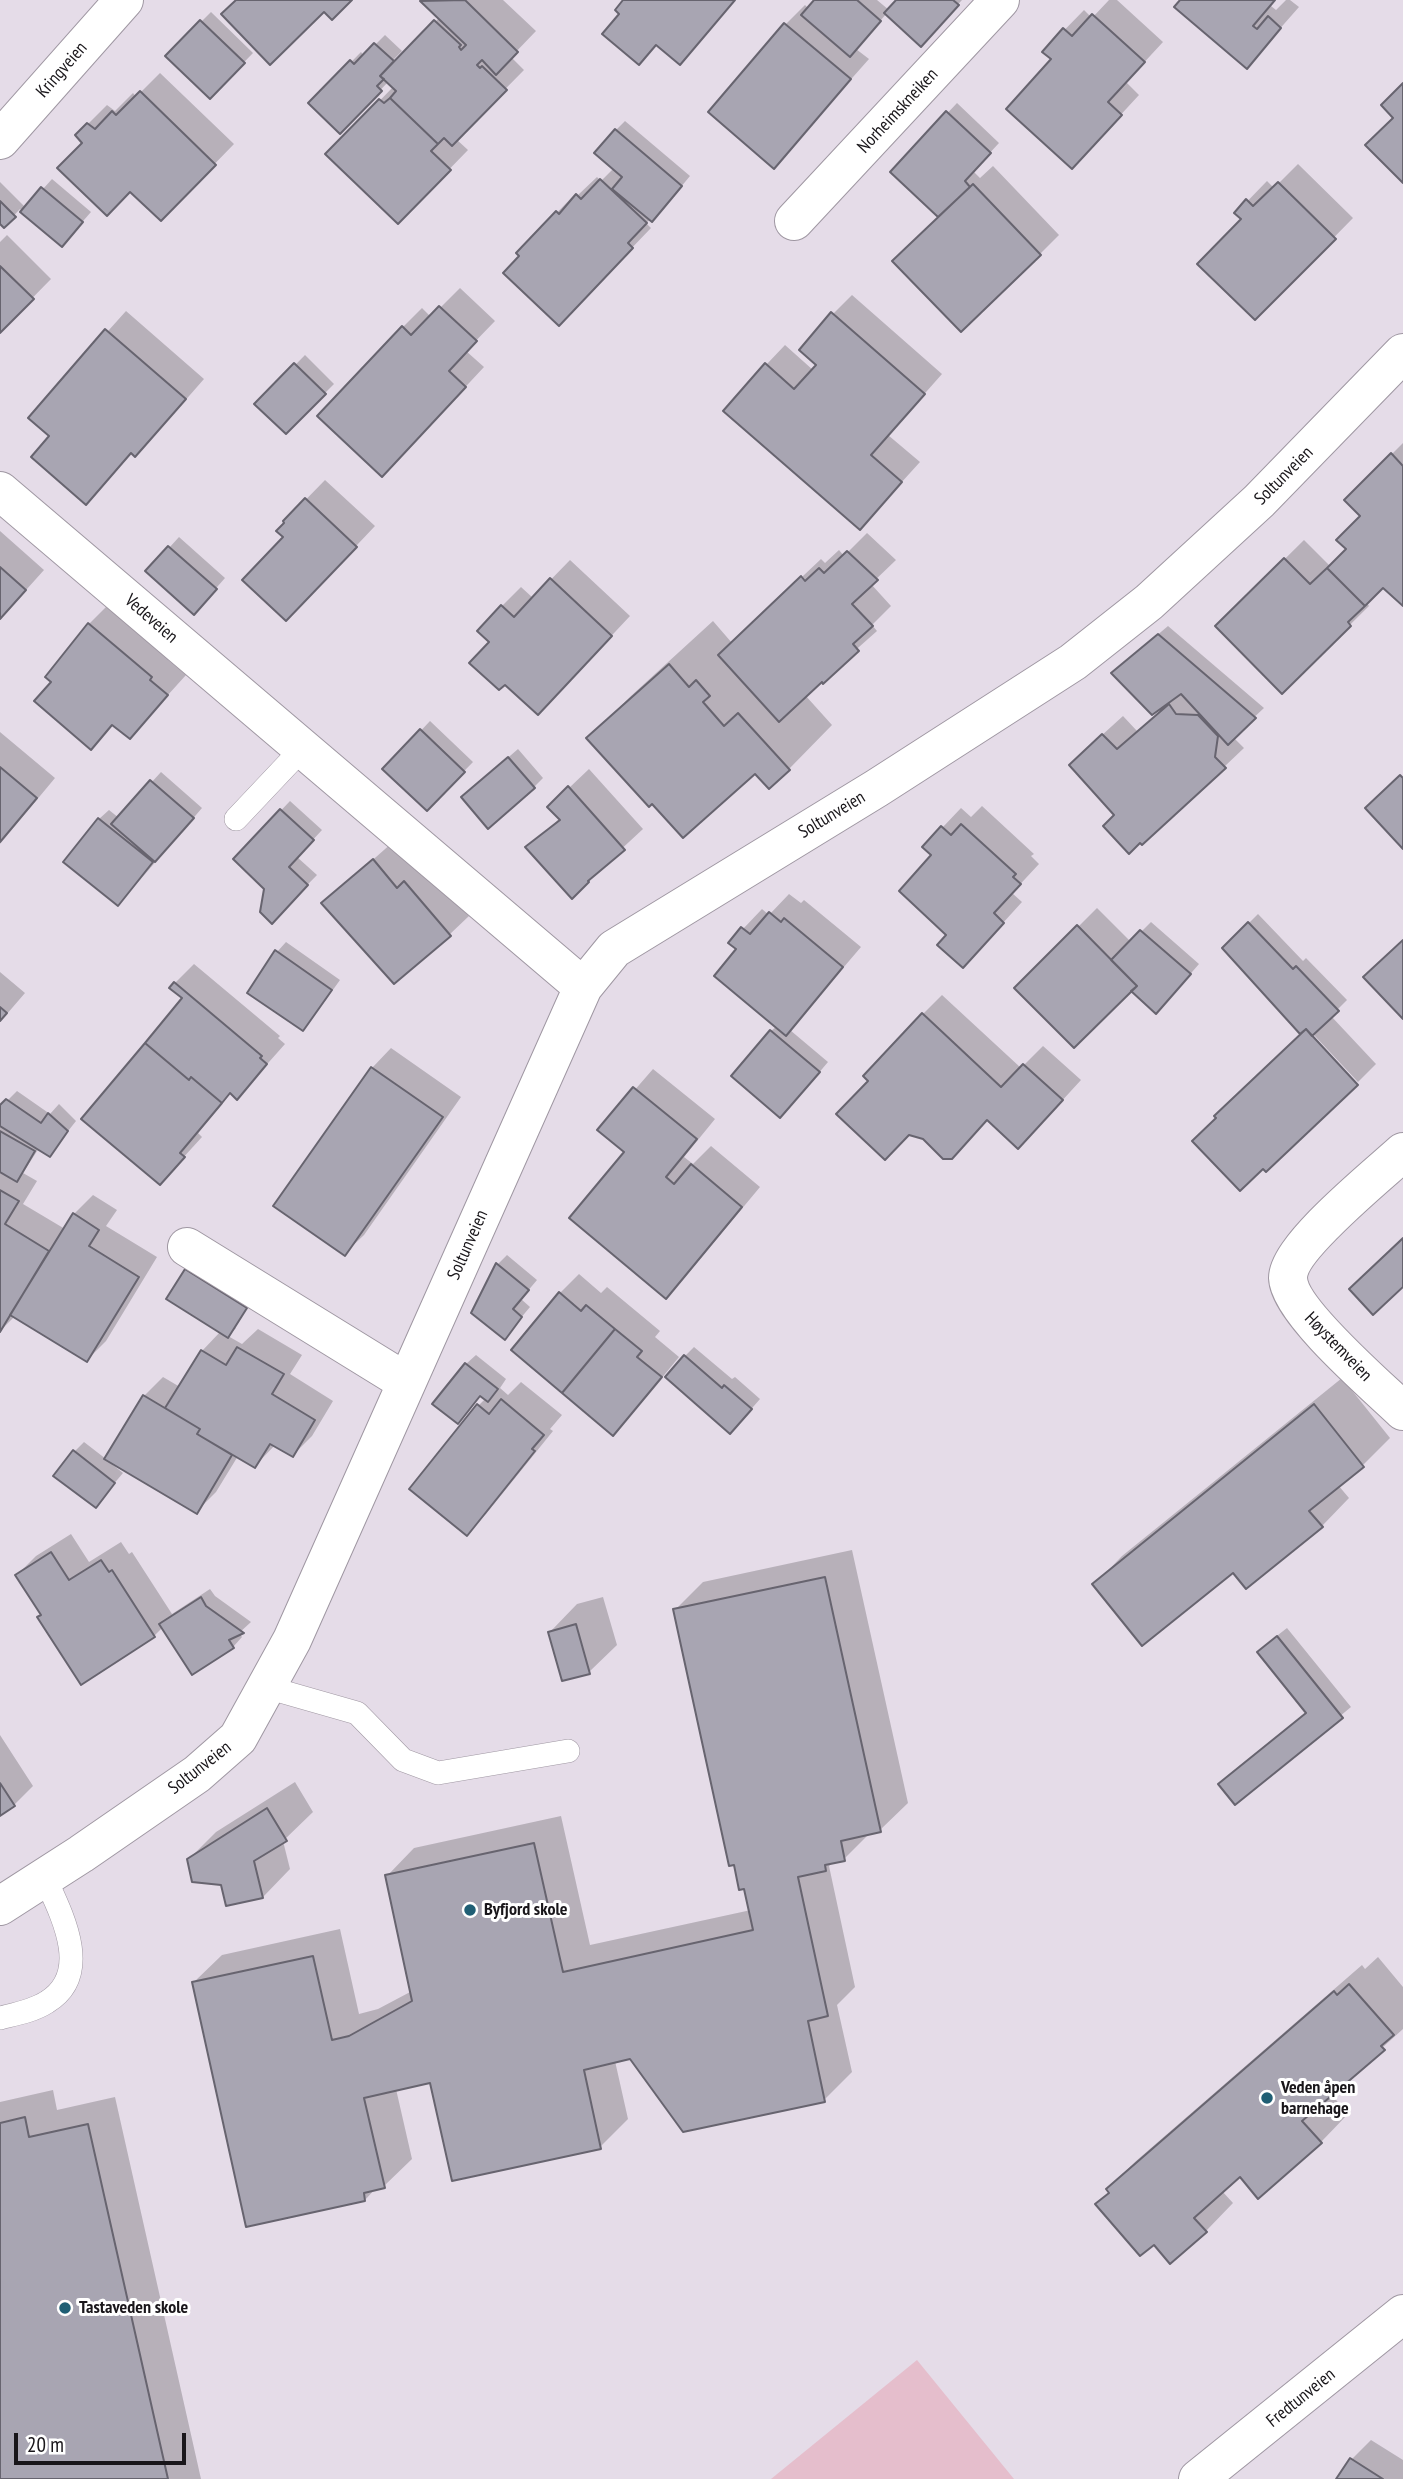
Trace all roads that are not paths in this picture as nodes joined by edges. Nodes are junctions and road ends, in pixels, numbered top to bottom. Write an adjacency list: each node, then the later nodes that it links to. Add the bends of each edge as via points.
1 (124, 0): 3 (street, Kringveien)
2 (1000, 0): 4 (street, Norheimskneiken)
3 (0, 140)
4 (794, 221)
5 (1403, 353): 9 (street, Soltunveien, via 1259,501 1149,602 1073,662 614,948)
6 (0, 491): 7 (street, Vedeveien)
7 (303, 748): 8 (lane); 9 (street, Vedeveien)
8 (236, 819)
9 (583, 987): 12 (street, Soltunveien)
10 (1403, 1152): 13 (street, Høystemveien, via 1314,1233 1292,1263 1288,1279 1299,1306)
11 (187, 1247): 12 (street)
12 (405, 1382): 14 (street, Soltunveien, via 292,1640)
13 (1403, 1411)
14 (266, 1687): 15 (lane, via 358,1713 402,1760 438,1773); 16 (street, Soltunveien, via 238,1738 197,1773)
15 (568, 1751)
16 (46, 1878): 17 (street, Soltunveien); 18 (lane, via 65,1920 71,1945 70,1976 48,2002)
17 (0, 1906)
18 (0, 2018)
19 (1403, 2314): 20 (street, Fredtunveien)
20 (1198, 2479)

